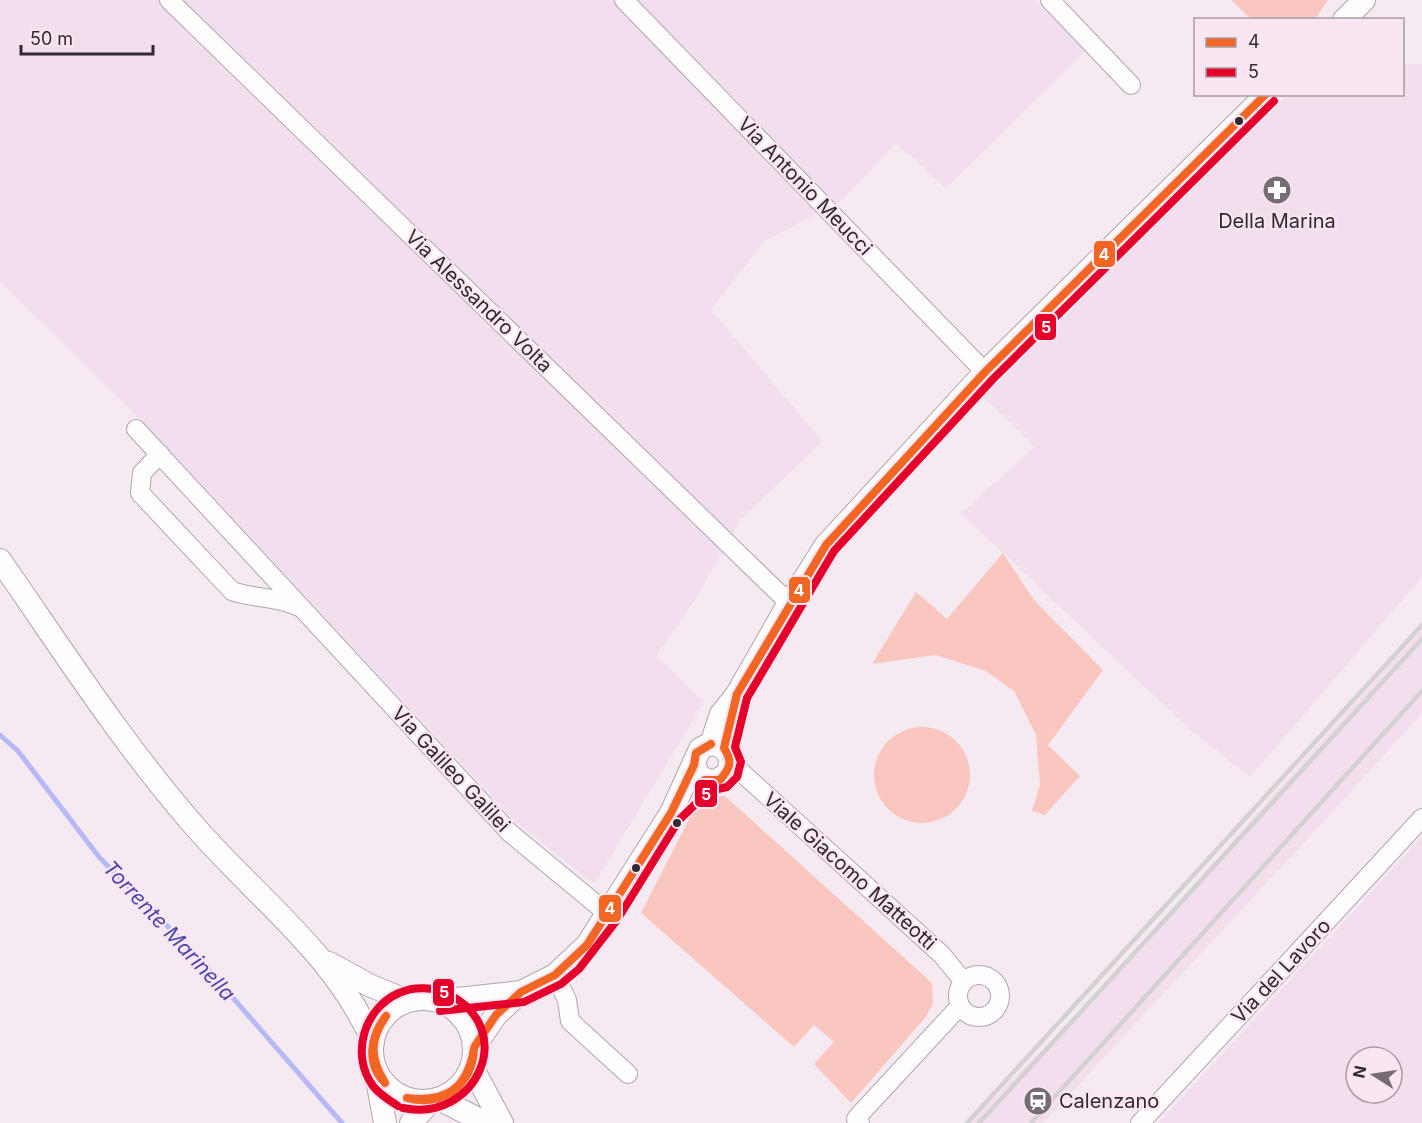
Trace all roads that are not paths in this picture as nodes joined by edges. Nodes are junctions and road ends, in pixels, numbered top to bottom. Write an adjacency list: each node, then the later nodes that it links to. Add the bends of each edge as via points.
1 (169, 0): 16 (street, Via Alessandro Volta)
2 (624, 0): 10 (street, Via Antonio Meucci)
3 (1050, 0): 8 (street)
4 (1345, 0): 6 (main road)
5 (1364, 0): 7 (main road)
6 (1334, 18)
7 (1346, 18)
8 (1131, 85)
9 (1265, 96): 10 (main road)
10 (985, 372): 16 (main road, via 826,545)
11 (136, 429): 12 (street, Via Galileo Galilei)
12 (160, 454): 14 (street, Via Galileo Galilei); 15 (street, Via Galileo Galilei, via 142,473 140,493 232,591)
13 (0, 560): 22 (main road, via 134,754 192,824)
14 (267, 568): 15 (street, via 267,583); 17 (street, Via Galileo Galilei)
15 (254, 596): 17 (street, Via Galileo Galilei, via 274,597)
16 (789, 603): 18 (main road, via 737,694 721,714)
17 (306, 610): 21 (street, Via Galileo Galilei, via 510,833)
18 (722, 753): 19 (main road, via 700,749); 19 (main road, via 720,780); 24 (street, Viale Giacomo Matteotti, via 942,955)
19 (699, 773): 21 (main road)
20 (1422, 818): 39 (street, Via del Lavoro)
21 (608, 914): 23 (main road, via 587,945)
22 (324, 961): 26 (main road); 29 (main road)
23 (555, 975): 25 (main road); 32 (street, via 567,1000 570,1021)
24 (964, 982): 28 (street, via 958,993); 28 (street, via 976,975 989,978 999,988 999,1002 992,1013 979,1017)
25 (521, 992): 27 (main road); 30 (main road, via 496,1015)
26 (408, 1001): 27 (main road); 29 (main road, via 388,1012)
27 (439, 1002): 30 (main road, via 467,1023)
28 (960, 1006): 38 (street, via 861,1113 856,1119)
29 (373, 1042): 31 (main road)
30 (473, 1056): 33 (main road, via 465,1081 454,1092); 37 (main road)
31 (374, 1067): 33 (main road, via 396,1094 412,1101); 34 (main road)
32 (628, 1074)
33 (435, 1100): 35 (main road); 36 (main road)
34 (385, 1123)
35 (411, 1123)
36 (486, 1123)
37 (501, 1123)
38 (860, 1123)
39 (1140, 1123)

